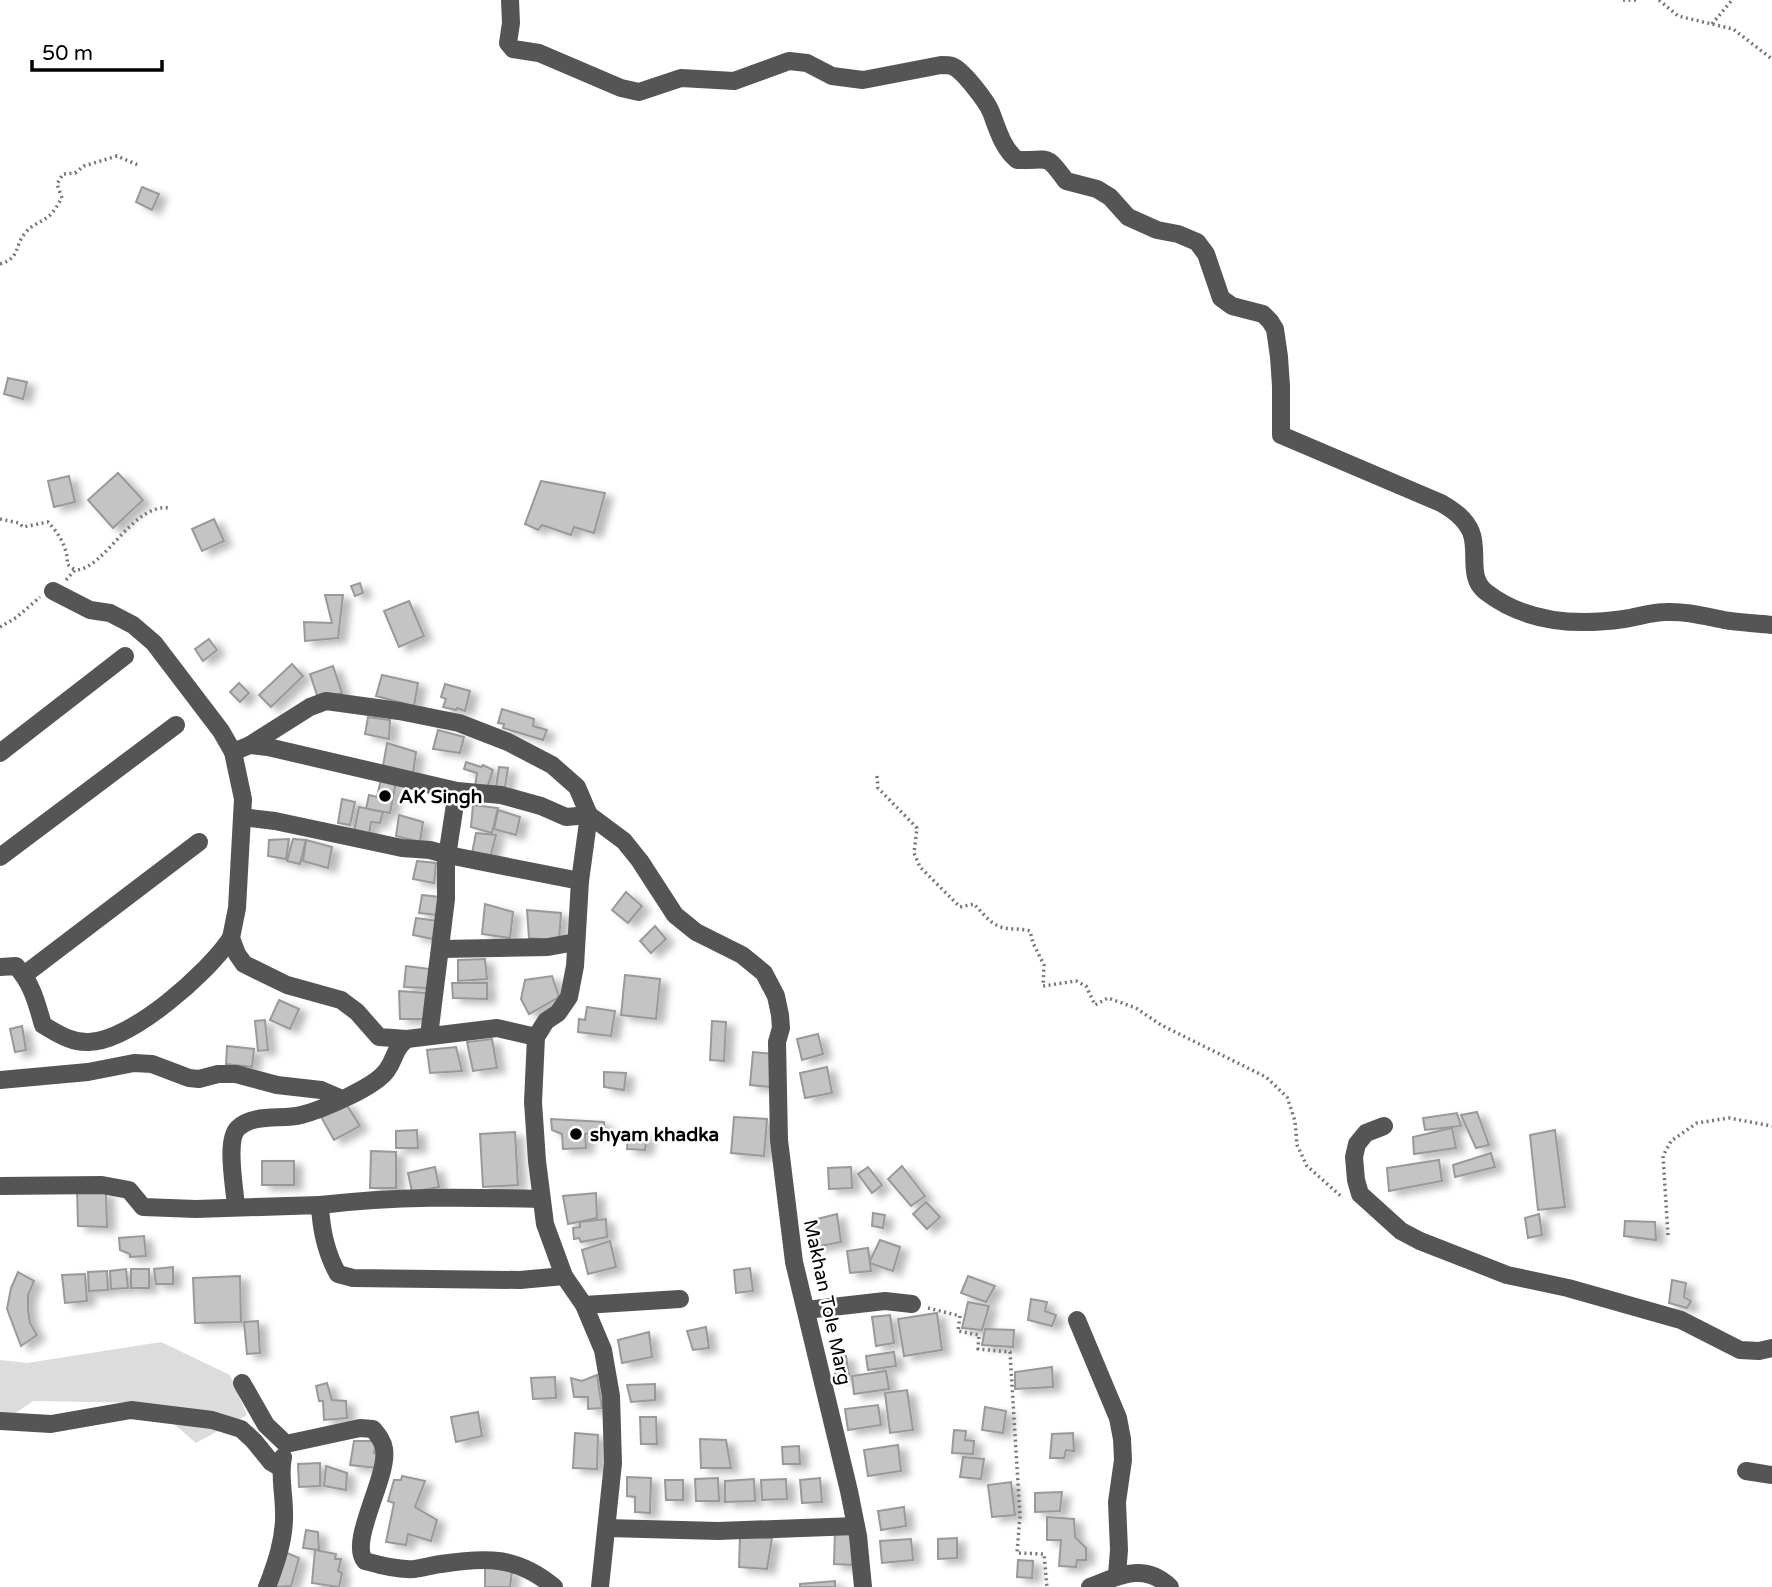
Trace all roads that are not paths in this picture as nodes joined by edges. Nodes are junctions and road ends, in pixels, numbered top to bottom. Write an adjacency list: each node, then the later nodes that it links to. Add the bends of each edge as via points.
1 (510, 0): 3 (street, via 508,43 513,49 539,53 639,92 681,78 734,81 789,61 807,63 832,76 863,80 953,66 990,109 1008,152 1017,160 1046,158 1066,181 1097,189 1128,217 1197,242 1206,254 1221,298 1232,306 1263,314 1275,330 1281,435 1459,514 1471,530 1475,574 1484,591 1520,612 1557,621 1587,623 1665,611)
2 (54, 592): 6 (street, via 133,625 154,643 220,730)
3 (1772, 625)
4 (125, 656): 7 (street)
5 (176, 725): 13 (street)
6 (242, 748): 8 (street, via 268,747); 9 (street, Makhan Tole Marg, via 326,701 432,717 479,730 552,765 578,787); 10 (street)
7 (0, 753)
8 (457, 791): 9 (street, via 501,795 565,817); 12 (street)
9 (589, 815): 14 (street); 34 (street, Makhan Tole Marg, via 624,841 675,915 764,972 776,996 781,1028 777,1042 779,1140 794,1262)
10 (243, 817): 12 (street); 15 (street)
11 (200, 842): 19 (street)
12 (448, 855): 14 (street); 17 (street)
13 (0, 857)
14 (580, 881): 16 (street)
15 (231, 938): 19 (street, via 192,983 128,1030 90,1042 66,1038 43,1025); 22 (street, via 244,964 287,985 341,1000 379,1037)
16 (576, 942): 17 (street, via 538,948); 21 (street, via 569,997)
17 (441, 949): 20 (street)
18 (0, 967): 19 (street, via 16,966)
19 (24, 975)
20 (429, 1036): 21 (street, via 497,1028); 22 (street)
21 (536, 1037): 27 (street, via 533,1102)
22 (407, 1039): 24 (street, via 381,1077)
23 (0, 1080): 24 (street, via 134,1063 199,1079 236,1073 277,1086 320,1090)
24 (342, 1099): 29 (street, via 310,1112 251,1120 237,1129 231,1142)
25 (1384, 1126): 36 (street, via 1366,1133 1357,1144 1356,1180 1360,1194 1401,1231 1507,1275 1681,1320 1740,1350)
26 (0, 1186): 29 (street, via 102,1185 129,1190 143,1207)
27 (541, 1199): 28 (street, via 433,1196); 30 (street)
28 (320, 1205): 29 (street); 30 (street, via 330,1260 338,1274 353,1278 520,1280)
29 (236, 1207)
30 (564, 1276): 33 (street)
31 (680, 1299): 33 (street)
32 (912, 1304): 34 (street, via 885,1301)
33 (584, 1305): 44 (street, via 603,1350 611,1396)
34 (806, 1310): 43 (street, Makhan Tole Marg)
35 (1077, 1320): 45 (street, via 1118,1418 1122,1439)
36 (1772, 1348)
37 (242, 1382): 39 (street, via 261,1419)
38 (0, 1421): 40 (street, via 51,1424 131,1410 212,1420 241,1429)
39 (286, 1444): 40 (street); 47 (street, via 360,1429 373,1429 379,1437 384,1466 362,1539 360,1552 365,1561 401,1569 475,1560 511,1562 539,1574)
40 (281, 1468): 46 (street, via 285,1515)
41 (1746, 1471): 42 (street)
42 (1772, 1475)
43 (856, 1525): 44 (street, via 718,1531); 49 (street, Makhan Tole Marg)
44 (607, 1528): 48 (street)
45 (1117, 1575): 50 (street); 51 (street, via 1134,1572)
46 (267, 1587)
47 (554, 1587)
48 (600, 1587)
49 (863, 1587)
50 (1090, 1587)
51 (1170, 1587)

